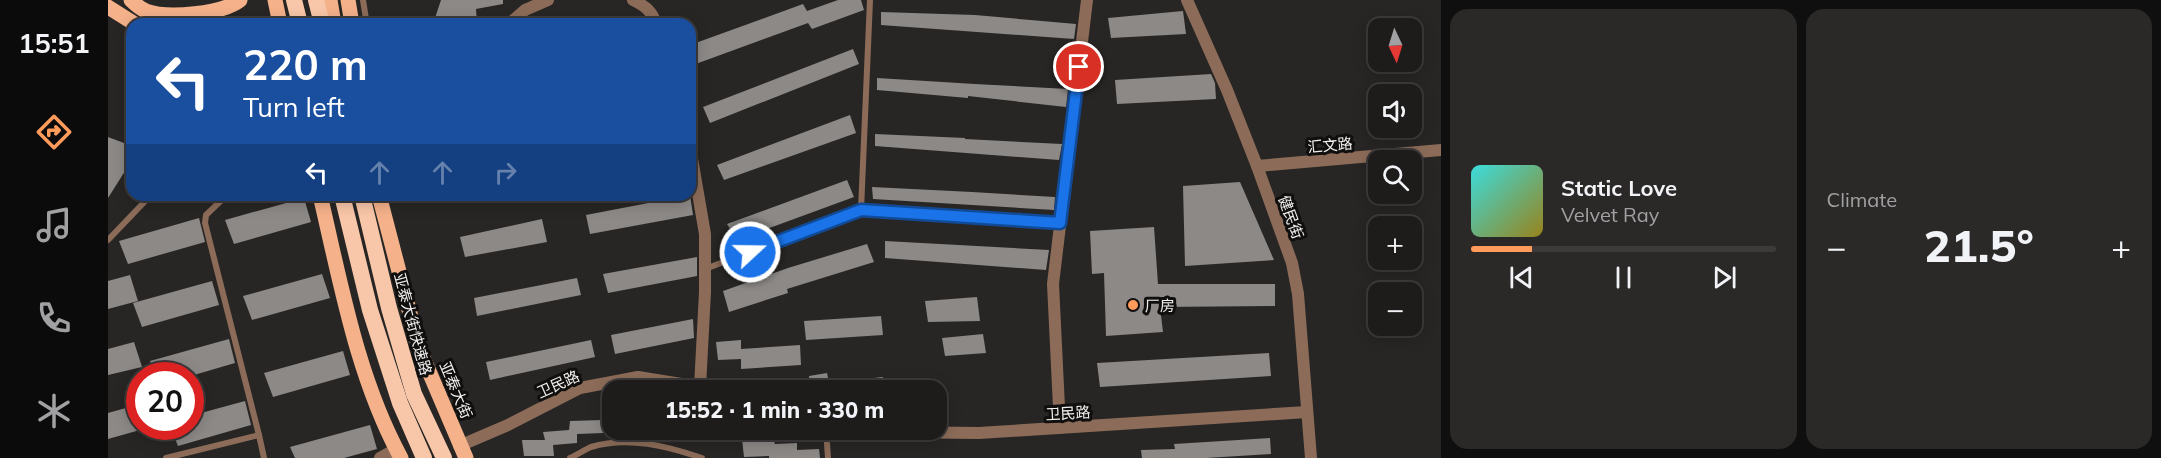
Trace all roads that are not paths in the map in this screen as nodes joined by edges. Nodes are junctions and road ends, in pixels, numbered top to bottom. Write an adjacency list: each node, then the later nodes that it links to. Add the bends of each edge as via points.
1 (131, 0): 2 (main road, via 145,11 157,14 227,7)
2 (240, 0)
3 (275, 0): 16 (main road)
4 (294, 0): 17 (highway)
5 (316, 0): 18 (highway)
6 (330, 0): 19 (main road)
7 (348, 0): 20 (main road)
8 (363, 0): 21 (lane)
9 (548, 0): 22 (street)
10 (633, 0): 23 (street)
11 (870, 0): 34 (lane)
12 (1086, 0): 36 (street)
13 (1186, 0): 25 (street, 健民街)
14 (108, 7): 15 (main road)
15 (126, 18)
16 (279, 18)
17 (298, 18)
18 (320, 18)
19 (333, 18)
20 (351, 18)
21 (366, 18)
22 (516, 18)
23 (654, 18)
24 (1441, 150): 25 (street, 汇文路)
25 (1257, 166): 43 (street, 健民街, via 1292,262 1299,294)
26 (696, 182): 38 (street, via 705,234)
27 (145, 201): 37 (lane)
28 (220, 201): 46 (lane, via 206,215 205,223)
29 (321, 201): 49 (main road, via 354,337)
30 (343, 201): 53 (highway, via 370,310 400,403)
31 (363, 201): 54 (highway, 亚泰大街快速路, via 414,394)
32 (380, 201): 35 (main road, 亚泰大街)
33 (384, 201): 35 (main road)
34 (861, 210): 36 (lane); 38 (lane)
35 (385, 219): 48 (main road, 亚泰大街, via 419,348)
36 (1060, 223): 44 (street, via 1053,284)
37 (108, 240)
38 (705, 269): 41 (street)
39 (622, 380): 40 (street, 卫民路)
40 (656, 380)
41 (705, 380)
42 (602, 384): 48 (street, 卫民路, via 580,388)
43 (1307, 412): 44 (street, 卫民路); 58 (street, 健民街)
44 (1060, 428): 45 (street, 卫民路)
45 (947, 433)
46 (259, 435): 50 (lane); 51 (lane)
47 (827, 440): 57 (lane)
48 (463, 452)
49 (399, 453): 52 (street)
50 (166, 458)
51 (264, 458)
52 (380, 458)
53 (424, 458)
54 (444, 458)
55 (570, 458): 56 (lane, via 592,447 626,442 665,446)
56 (702, 458)
57 (828, 458)
58 (1311, 458)

